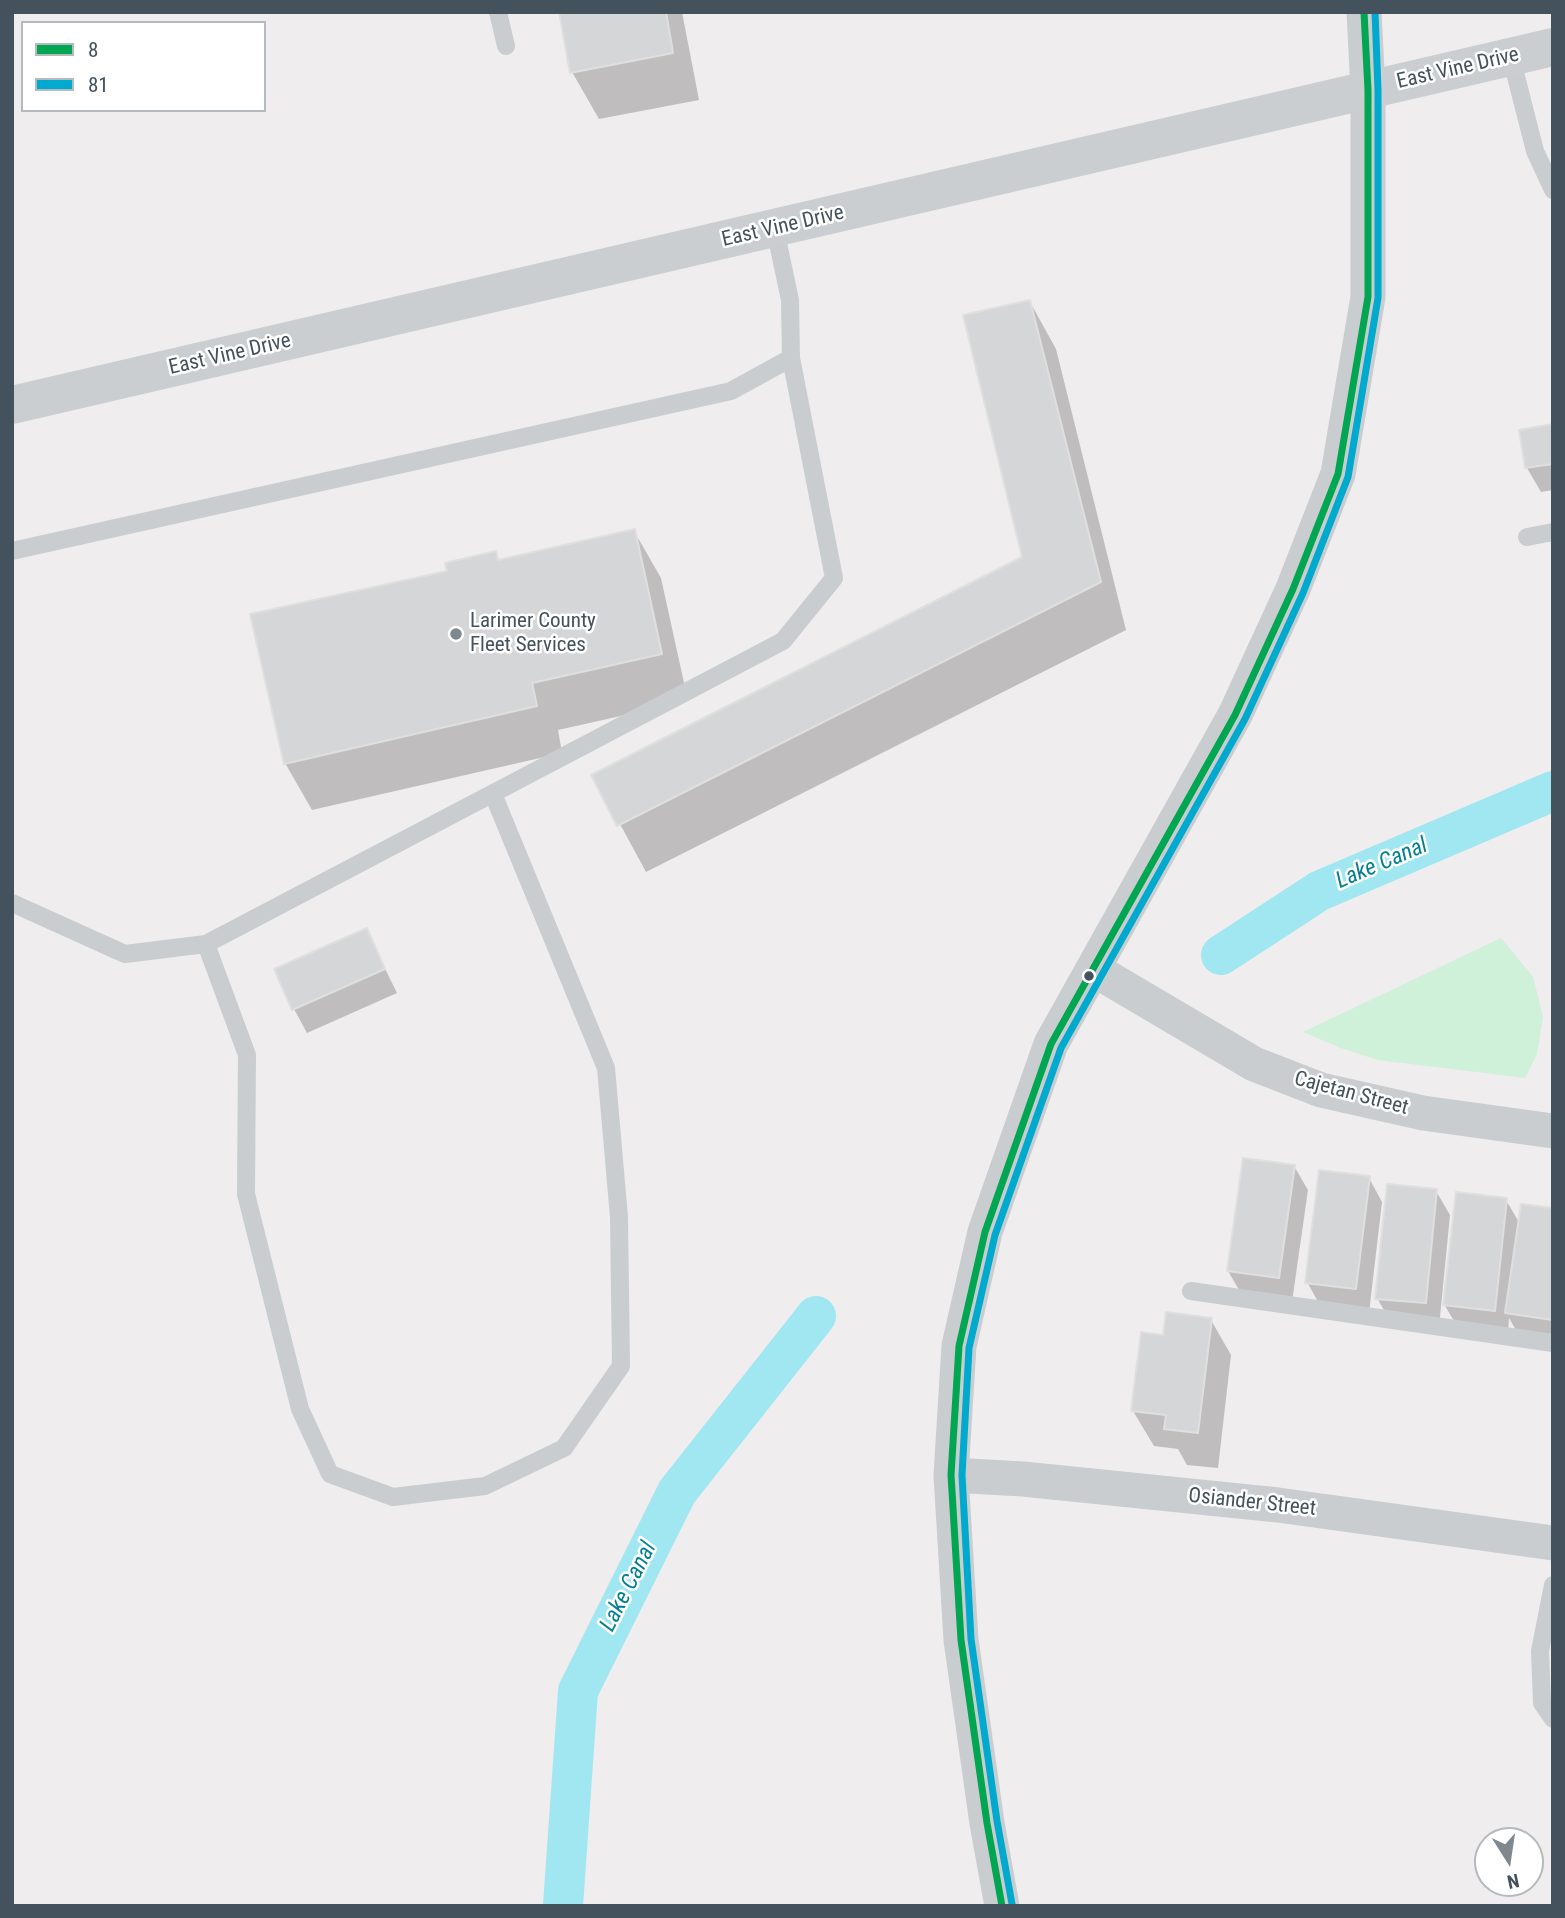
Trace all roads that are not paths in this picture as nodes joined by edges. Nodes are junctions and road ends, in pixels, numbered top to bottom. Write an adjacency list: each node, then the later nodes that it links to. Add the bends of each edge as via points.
1 (498, 12): 3 (lane)
2 (1364, 12): 6 (street)
3 (506, 46)
4 (1553, 47): 5 (main road, East Vine Drive)
5 (1511, 57): 6 (main road, East Vine Drive); 7 (lane, via 1535,151)
6 (1368, 90): 8 (main road, East Vine Drive); 17 (street, via 1368,297 1338,474 1293,589 1235,715)
7 (1553, 190)
8 (775, 229): 9 (lane, via 790,300); 10 (main road, East Vine Drive)
9 (791, 358): 13 (lane, via 731,391); 14 (lane, via 834,578 783,641)
10 (12, 405)
11 (1553, 531): 12 (lane)
12 (1527, 537)
13 (12, 551)
14 (493, 794): 16 (lane); 16 (lane, via 606,1068 619,1217 621,1366 564,1448 485,1486 393,1497 330,1474 300,1409 246,1194 247,1055)
15 (12, 903): 16 (lane, via 125,954)
16 (206, 944)
17 (1093, 969): 18 (street, Cajetan Street, via 1254,1064 1321,1090 1423,1113); 21 (street, via 1051,1044 985,1233 959,1346)
18 (1553, 1130)
19 (1191, 1291): 20 (lane)
20 (1553, 1343)
21 (951, 1475): 22 (street, Osiander Street, via 1278,1505); 25 (street, via 961,1640)
22 (1553, 1543)
23 (1553, 1585): 24 (lane, via 1541,1651 1542,1703)
24 (1553, 1719)
25 (1002, 1906)

